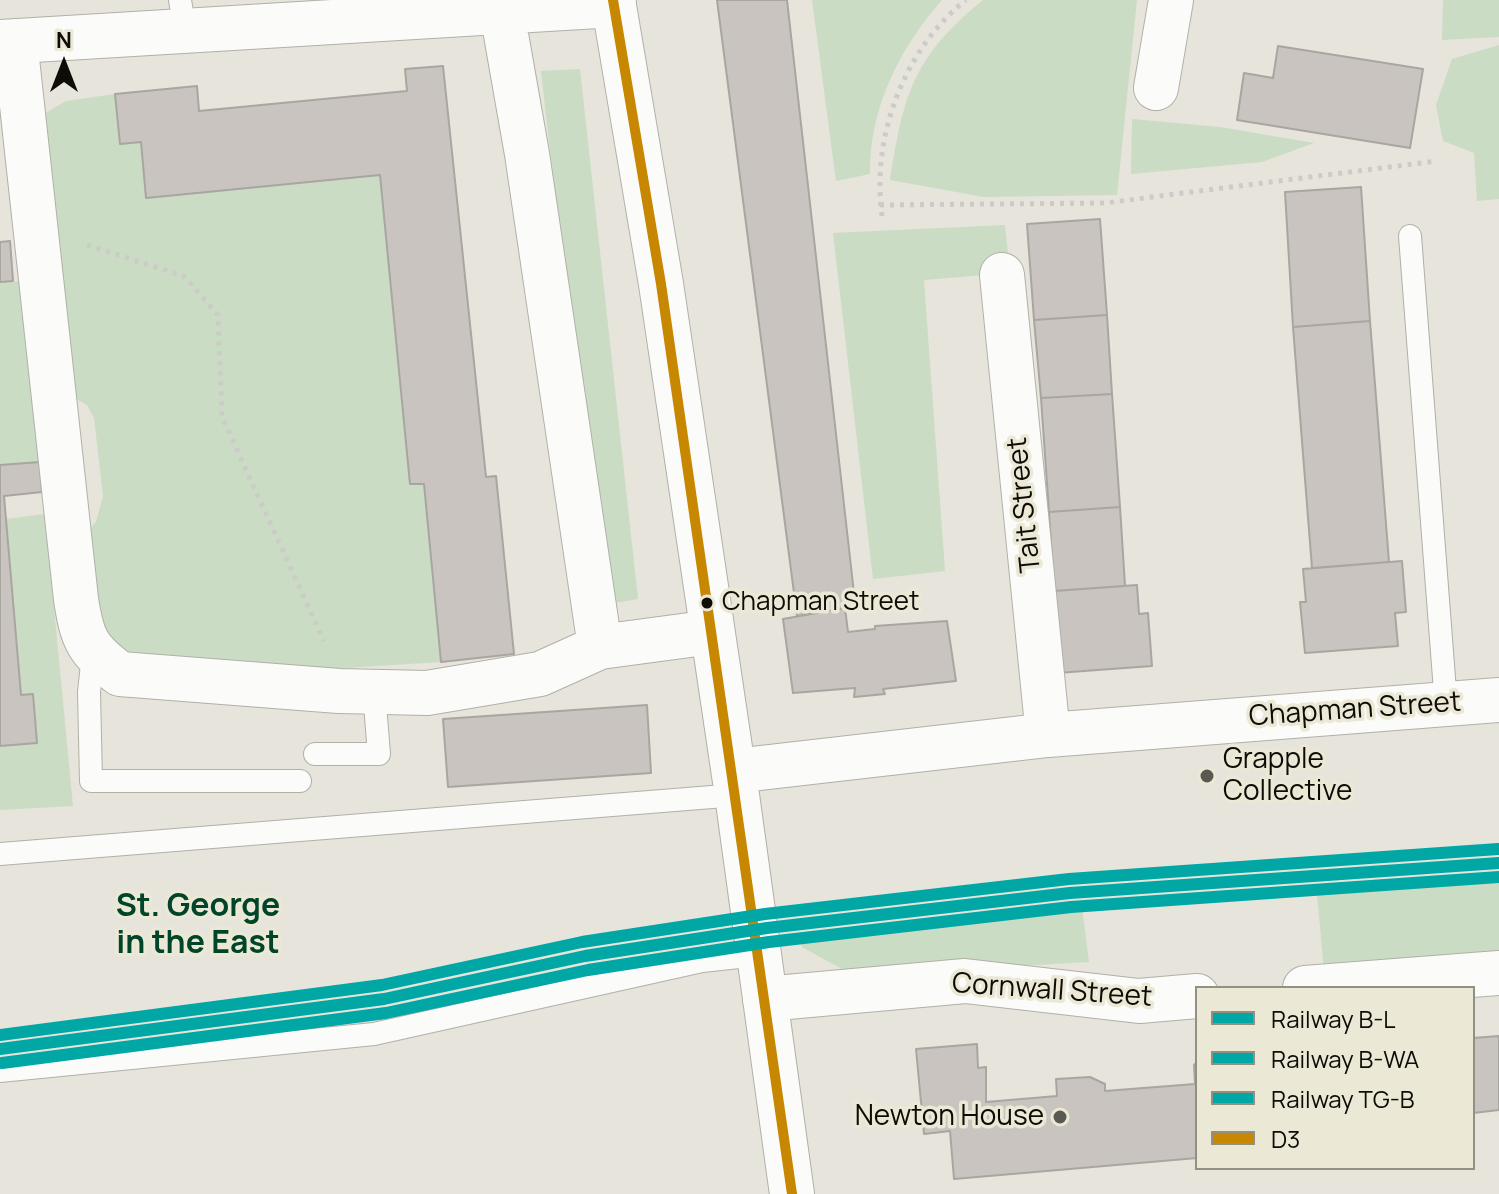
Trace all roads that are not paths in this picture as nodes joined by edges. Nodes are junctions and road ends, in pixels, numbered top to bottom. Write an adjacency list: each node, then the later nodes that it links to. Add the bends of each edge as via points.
1 (1171, 0): 6 (street)
2 (614, 2): 3 (street); 9 (street)
3 (502, 12): 4 (street); 10 (street)
4 (182, 15): 5 (street)
5 (8, 42): 11 (street, via 36,235 76,599 81,632)
6 (1156, 88)
7 (1410, 236): 14 (lane)
8 (1002, 275): 15 (street, Tait Street)
9 (712, 632): 10 (street); 18 (street)
10 (600, 647): 12 (street, via 540,674 427,693)
11 (93, 655): 12 (street, via 120,674); 17 (lane, via 91,781)
12 (356, 691): 16 (lane, via 379,754)
13 (1499, 700): 14 (street, Chapman Street)
14 (1446, 704): 15 (street, Chapman Street)
15 (1048, 735): 18 (street, Chapman Street)
16 (315, 754)
17 (300, 781)
18 (736, 783): 19 (lane); 20 (street)
19 (0, 854)
20 (757, 955): 24 (street); 25 (lane, via 702,961 374,1034)
21 (1499, 973): 22 (street)
22 (1331, 986)
23 (1195, 996): 24 (street, Cornwall Street, via 1139,1001 965,981)
24 (765, 999): 26 (street)
25 (0, 1071)
26 (792, 1194)

